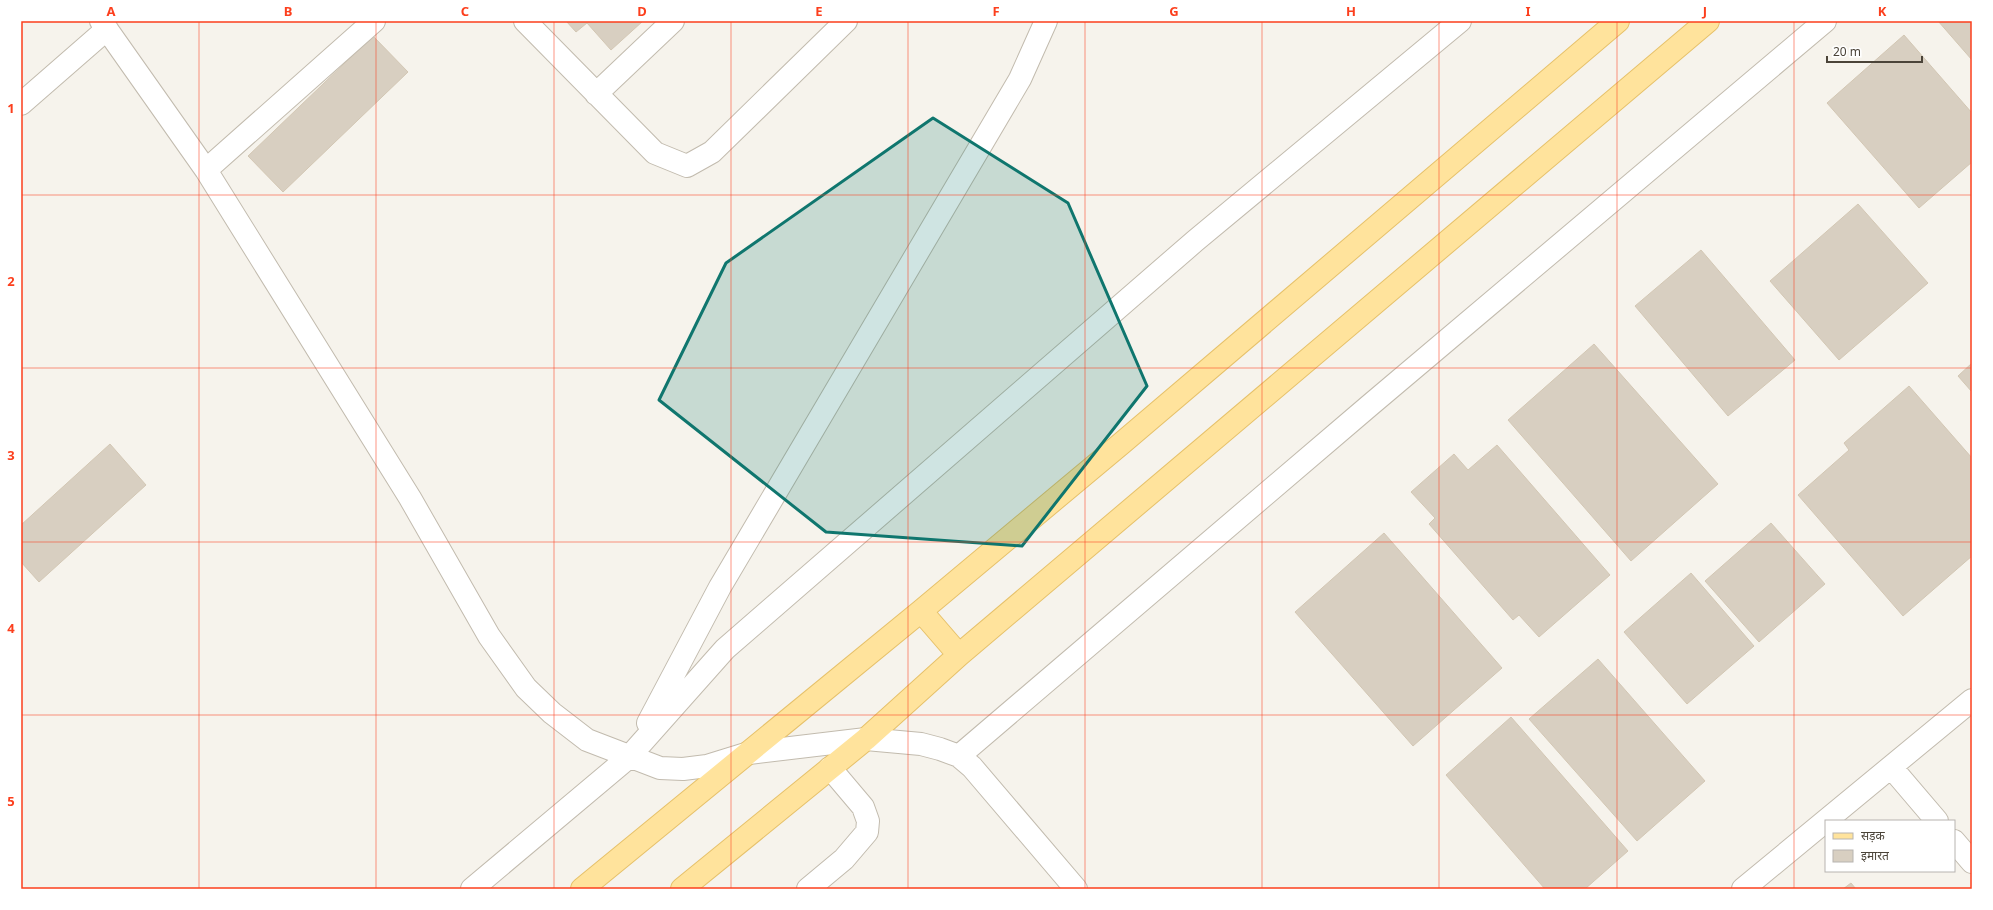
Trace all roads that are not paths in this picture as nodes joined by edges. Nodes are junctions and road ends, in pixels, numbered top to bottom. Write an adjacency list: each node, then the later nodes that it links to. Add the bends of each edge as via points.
1 (374, 21): 13 (street)
2 (525, 21): 11 (street)
3 (674, 21): 11 (street)
4 (846, 21): 11 (street, via 712,152 687,166 655,153)
5 (1046, 21): 20 (street, via 1020,78 720,587)
6 (1460, 21): 20 (street, via 1195,241 725,650)
7 (1618, 21): 14 (main road)
8 (1708, 21): 15 (main road)
9 (1825, 21): 19 (street)
10 (104, 25): 12 (street); 13 (street)
11 (596, 94)
12 (21, 104)
13 (206, 170): 20 (street, via 413,503 489,636 526,688 587,740)
14 (922, 611): 15 (main road); 18 (main road)
15 (959, 654): 17 (main road)
16 (1972, 700): 21 (street)
17 (866, 739): 18 (street); 19 (street, via 921,744); 22 (main road)
18 (749, 753): 20 (street, via 707,766 683,769 660,768); 29 (main road)
19 (959, 756): 32 (street, via 984,780)
20 (629, 757): 28 (street)
21 (1891, 767): 23 (street); 24 (street)
22 (830, 768): 30 (main road); 31 (street, via 863,807 868,821 867,832 844,859)
23 (1827, 820)
24 (1936, 820)
25 (1825, 821): 33 (street)
26 (1955, 842): 27 (street)
27 (1972, 862)
28 (472, 889)
29 (582, 889)
30 (682, 889)
31 (808, 889)
32 (1076, 889)
33 (1743, 889)

